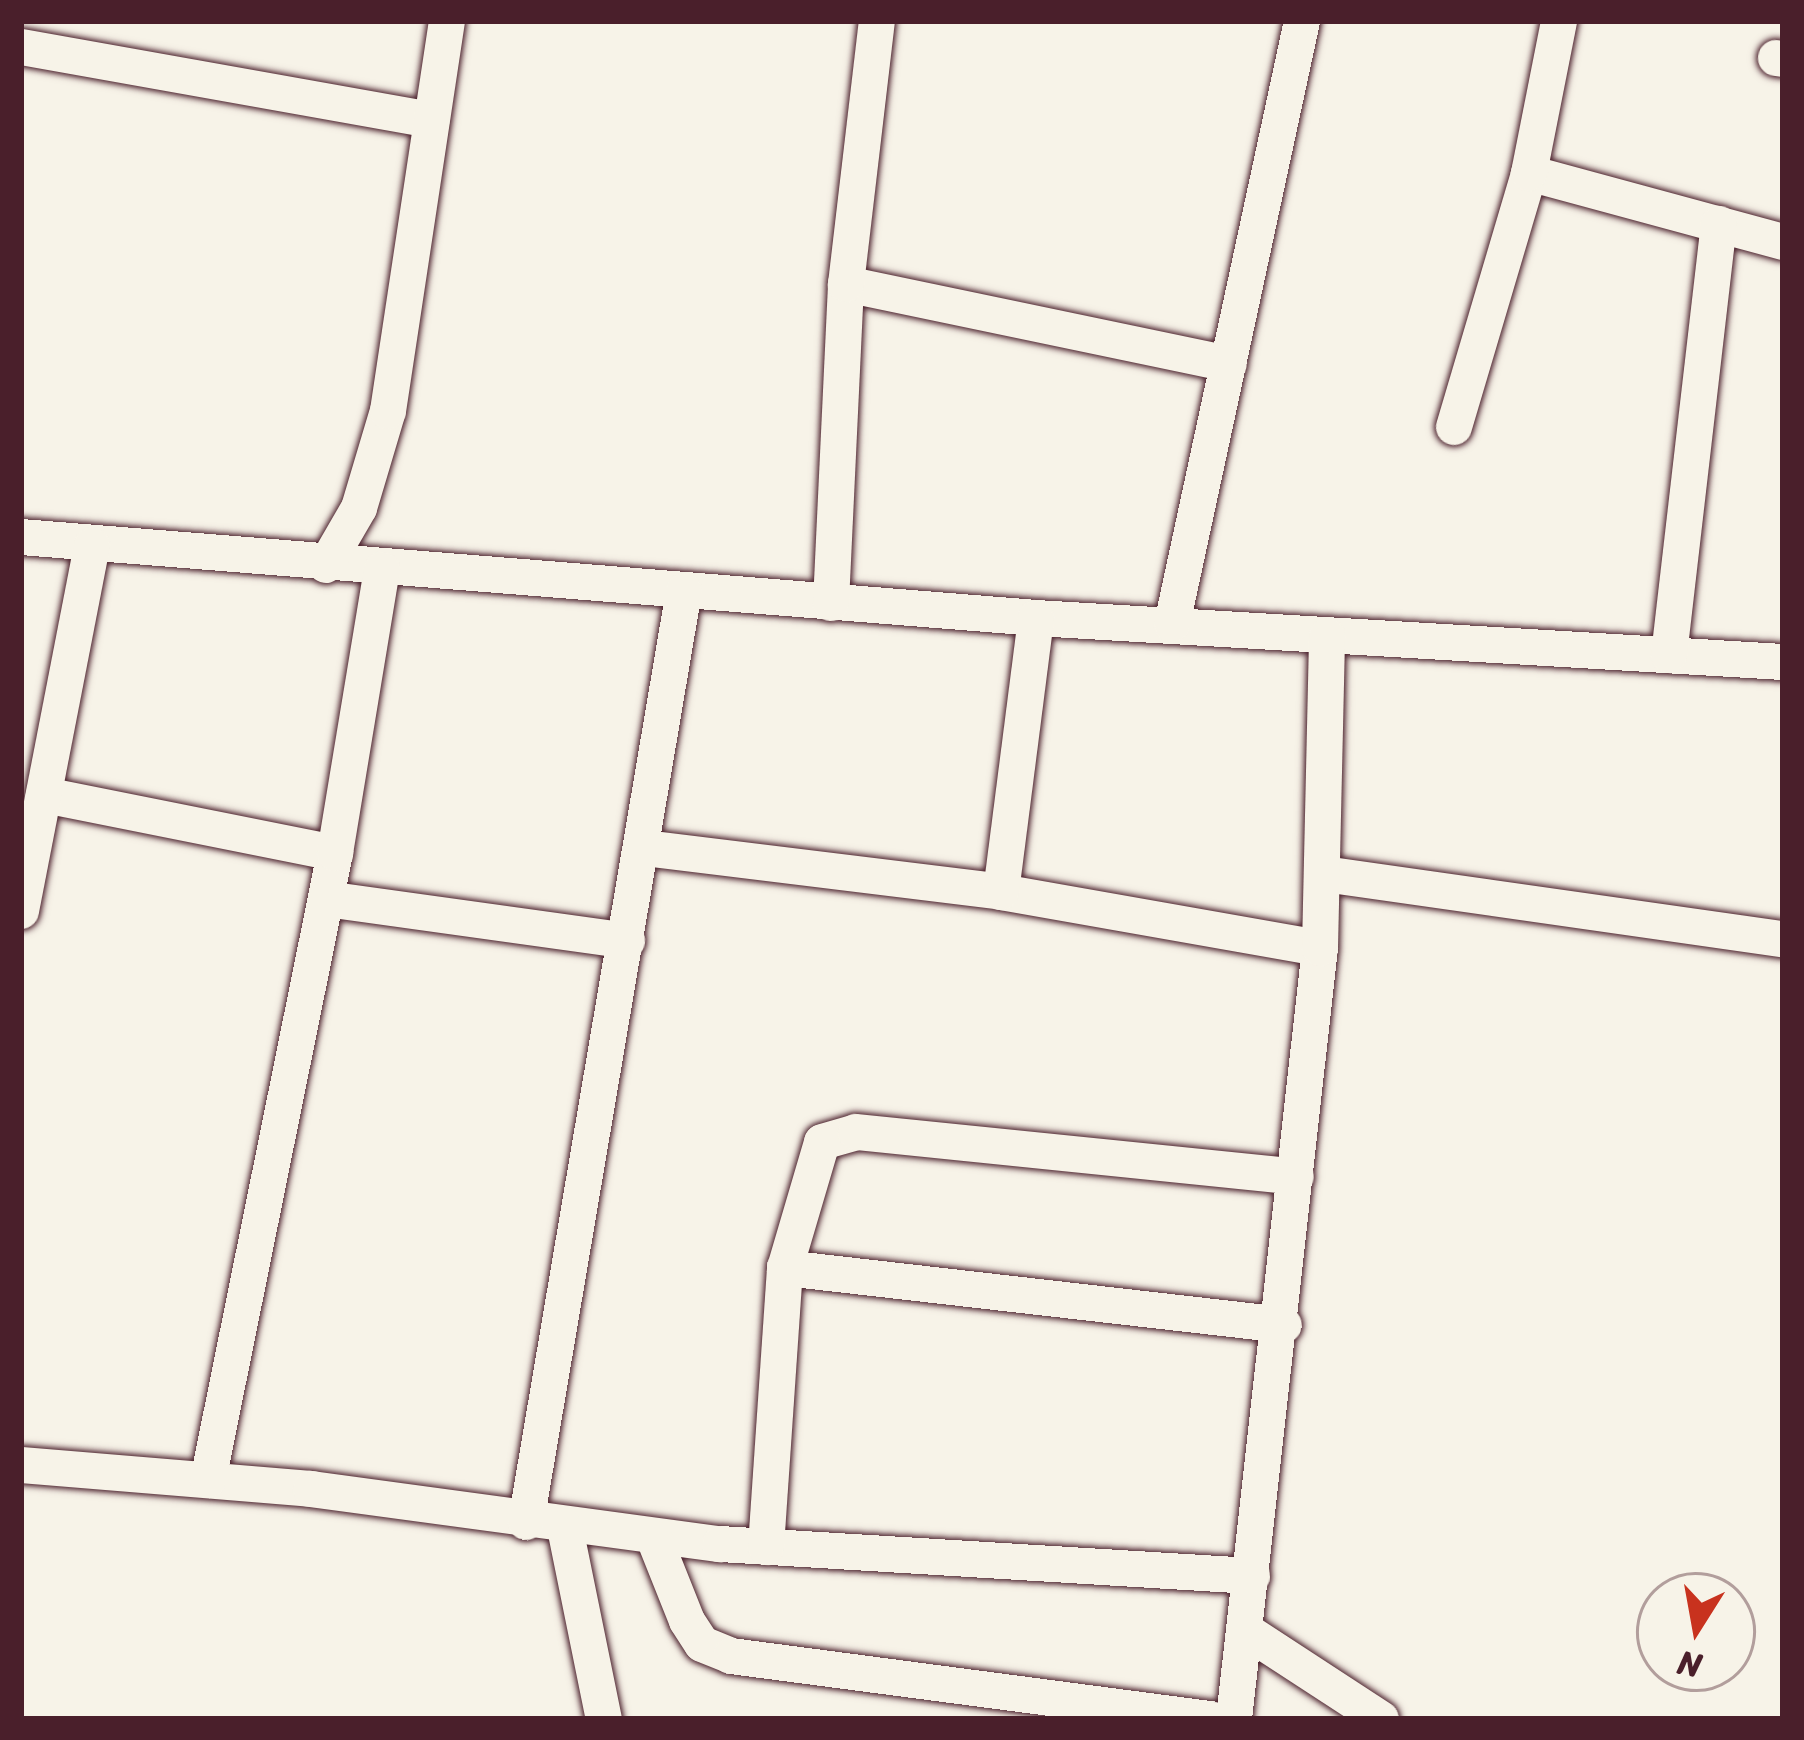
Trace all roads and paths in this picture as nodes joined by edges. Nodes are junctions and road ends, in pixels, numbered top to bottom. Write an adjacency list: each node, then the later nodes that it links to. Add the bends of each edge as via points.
1 (448, 21): 6 (street)
2 (877, 21): 10 (street)
3 (1302, 21): 11 (street)
4 (1559, 21): 7 (street)
5 (21, 47): 6 (street)
6 (432, 120): 15 (street, via 380,444)
7 (1529, 173): 8 (street); 12 (street)
8 (1719, 224): 9 (street); 22 (street)
9 (1783, 242)
10 (846, 284): 11 (street); 18 (street)
11 (1229, 364): 20 (street)
12 (1454, 427)
13 (21, 537): 14 (street)
14 (92, 546): 15 (street); 24 (street)
15 (326, 566): 16 (street)
16 (382, 570): 17 (street); 26 (street)
17 (684, 591): 18 (street); 25 (street)
18 (831, 603): 19 (street)
19 (1036, 618): 20 (street); 28 (street)
20 (1172, 624): 21 (street)
21 (1328, 636): 22 (street); 27 (street)
22 (1670, 656): 23 (street)
23 (1783, 662)
24 (44, 795): 26 (street); 30 (street)
25 (645, 848): 28 (street); 32 (street)
26 (335, 853): 29 (street)
27 (1324, 874): 31 (street); 33 (street)
28 (1000, 892): 33 (street)
29 (326, 898): 32 (street); 38 (street)
30 (22, 904)
31 (1783, 939)
32 (627, 941): 39 (street)
33 (1320, 948): 34 (street)
34 (1296, 1177): 35 (street, via 838,1134 822,1142); 36 (street)
35 (785, 1268): 36 (street); 42 (street)
36 (1284, 1325): 43 (street)
37 (21, 1465): 38 (street)
38 (208, 1480): 39 (street)
39 (526, 1522): 40 (street)
40 (565, 1528): 41 (street); 45 (street)
41 (654, 1538): 42 (street); 46 (street, via 687,1622 702,1644 731,1656)
42 (766, 1546): 43 (street)
43 (1252, 1576): 44 (street)
44 (1246, 1631): 47 (street); 48 (street)
45 (604, 1719)
46 (1211, 1719)
47 (1234, 1719)
48 (1381, 1719)

